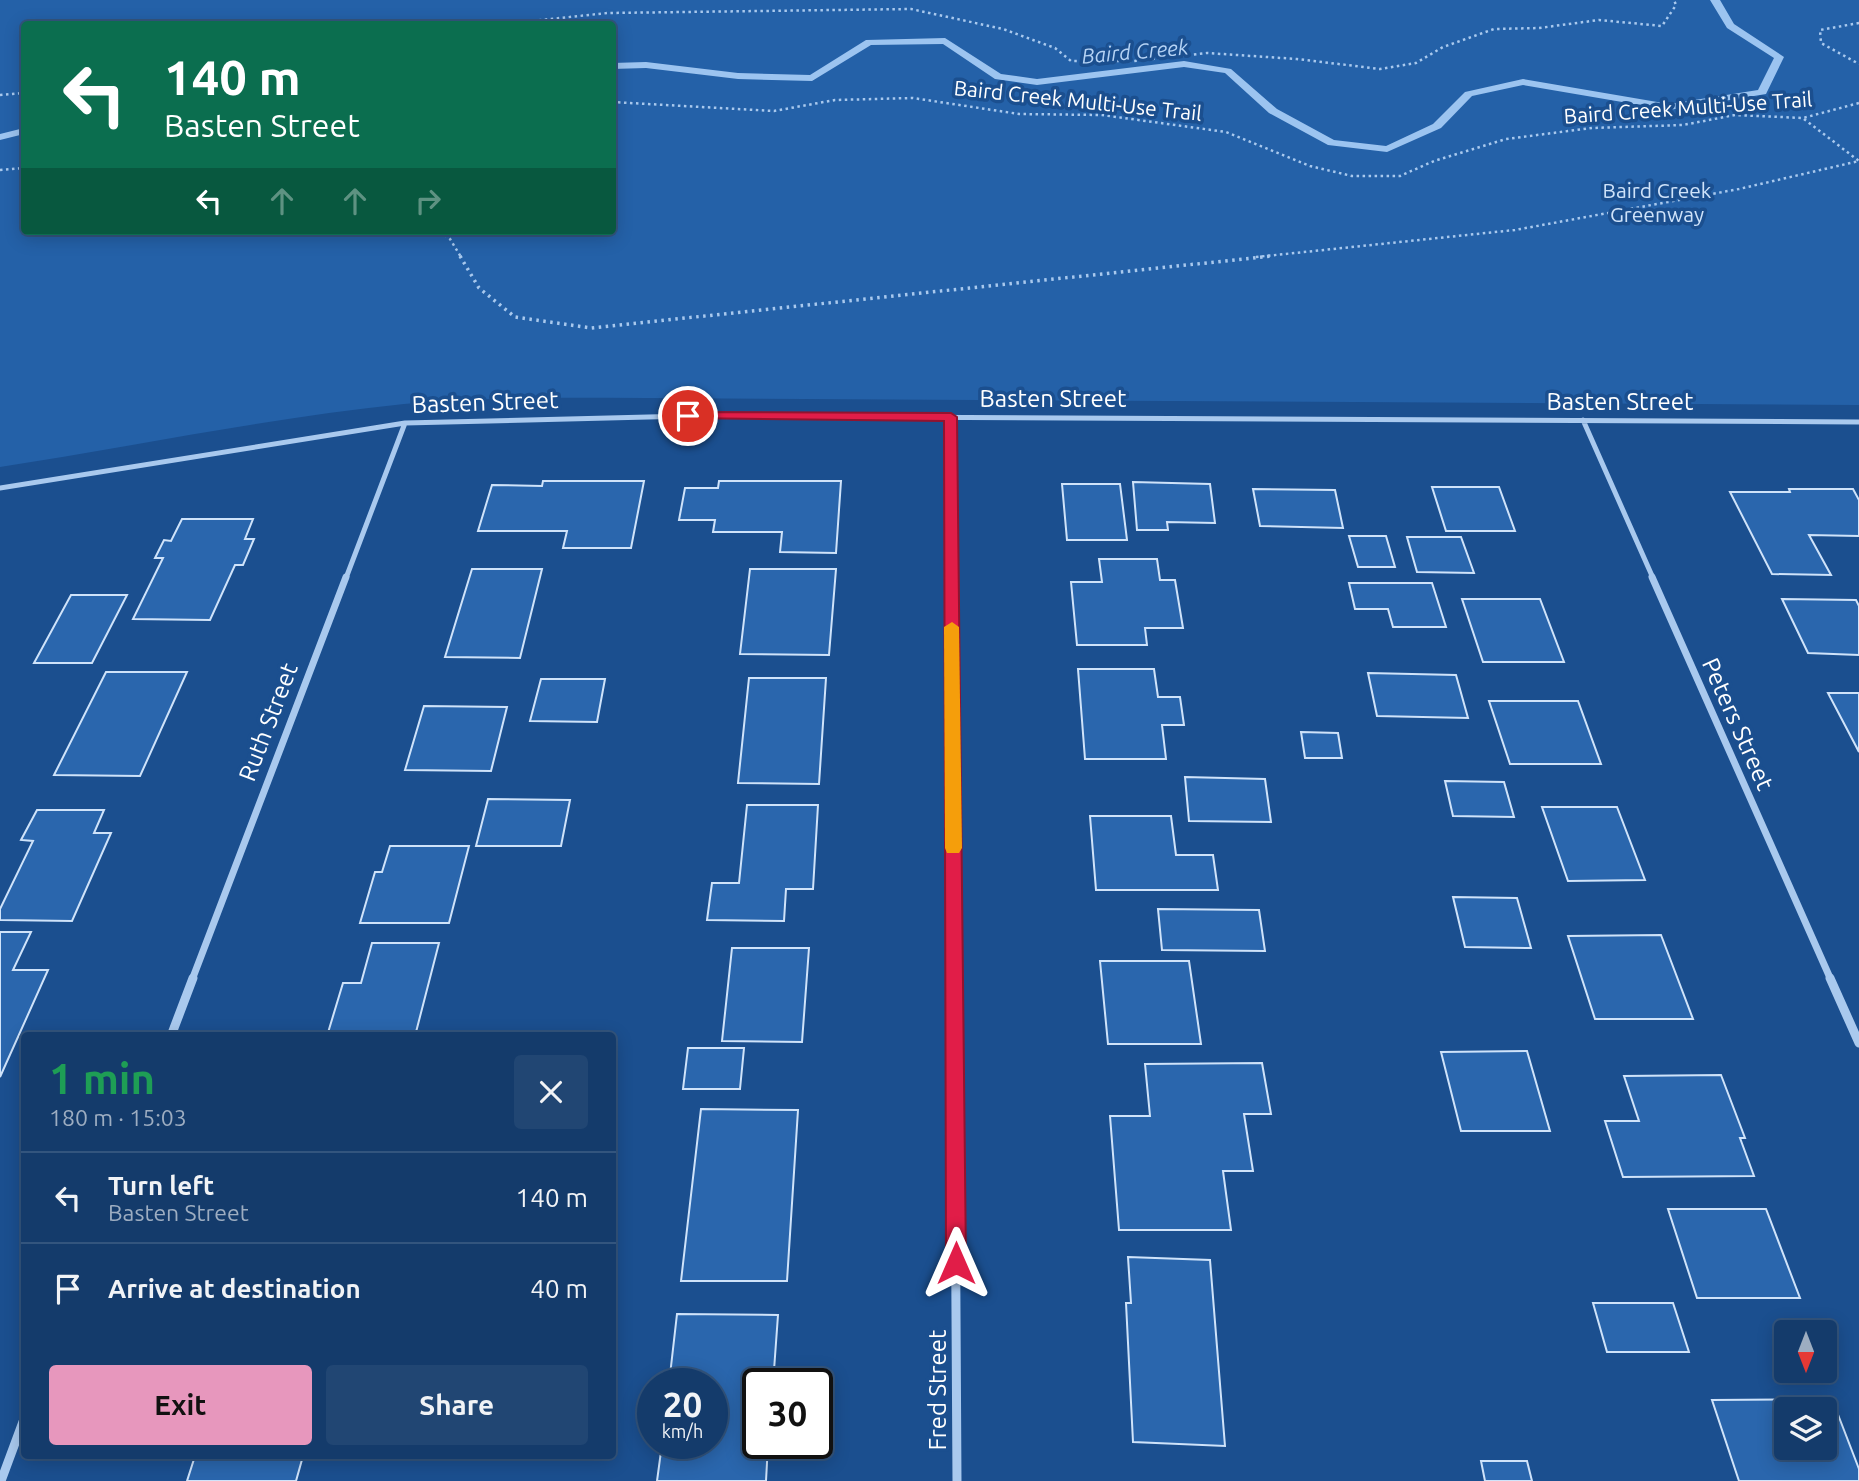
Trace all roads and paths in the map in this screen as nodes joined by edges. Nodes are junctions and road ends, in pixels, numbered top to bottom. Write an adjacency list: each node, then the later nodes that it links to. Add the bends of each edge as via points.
1 (1674, 0): 2 (path, Baird Creek Multi-Use Trail, via 1676,5 1662,26 1600,20 1494,29 1443,47 1416,63 1380,69 1207,53 1134,61 1071,61 1055,48 1013,33 911,9 608,13)
2 (526, 21)
3 (1859, 23): 4 (path, via 1820,30 1821,43)
4 (1859, 64)
5 (21, 93): 6 (path)
6 (0, 95)
7 (616, 102): 9 (path, Baird Creek Multi-Use Trail, via 774,111 835,100 914,98 1019,114 1102,116 1226,132 1310,166 1352,176 1400,176 1506,139 1591,128 1684,125 1735,116)
8 (1859, 103): 9 (path, Baird Creek Multi-Use Trail)
9 (1803, 118): 10 (path)
10 (1859, 161): 13 (path, via 1739,189 1515,230 590,328 515,317 479,288)
11 (21, 168): 12 (path)
12 (0, 170)
13 (445, 235)
14 (951, 417): 15 (street, Basten Street); 17 (street, Basten Street, via 688,416); 23 (street, Fred Street)
15 (1583, 420): 16 (street, Basten Street); 20 (street, Peters Street)
16 (1859, 422)
17 (405, 423): 18 (street, Basten Street); 19 (street, Ruth Street)
18 (0, 488)
19 (173, 1032)
20 (1859, 1043)
21 (21, 1427): 22 (street)
22 (1, 1481)
23 (957, 1481)

